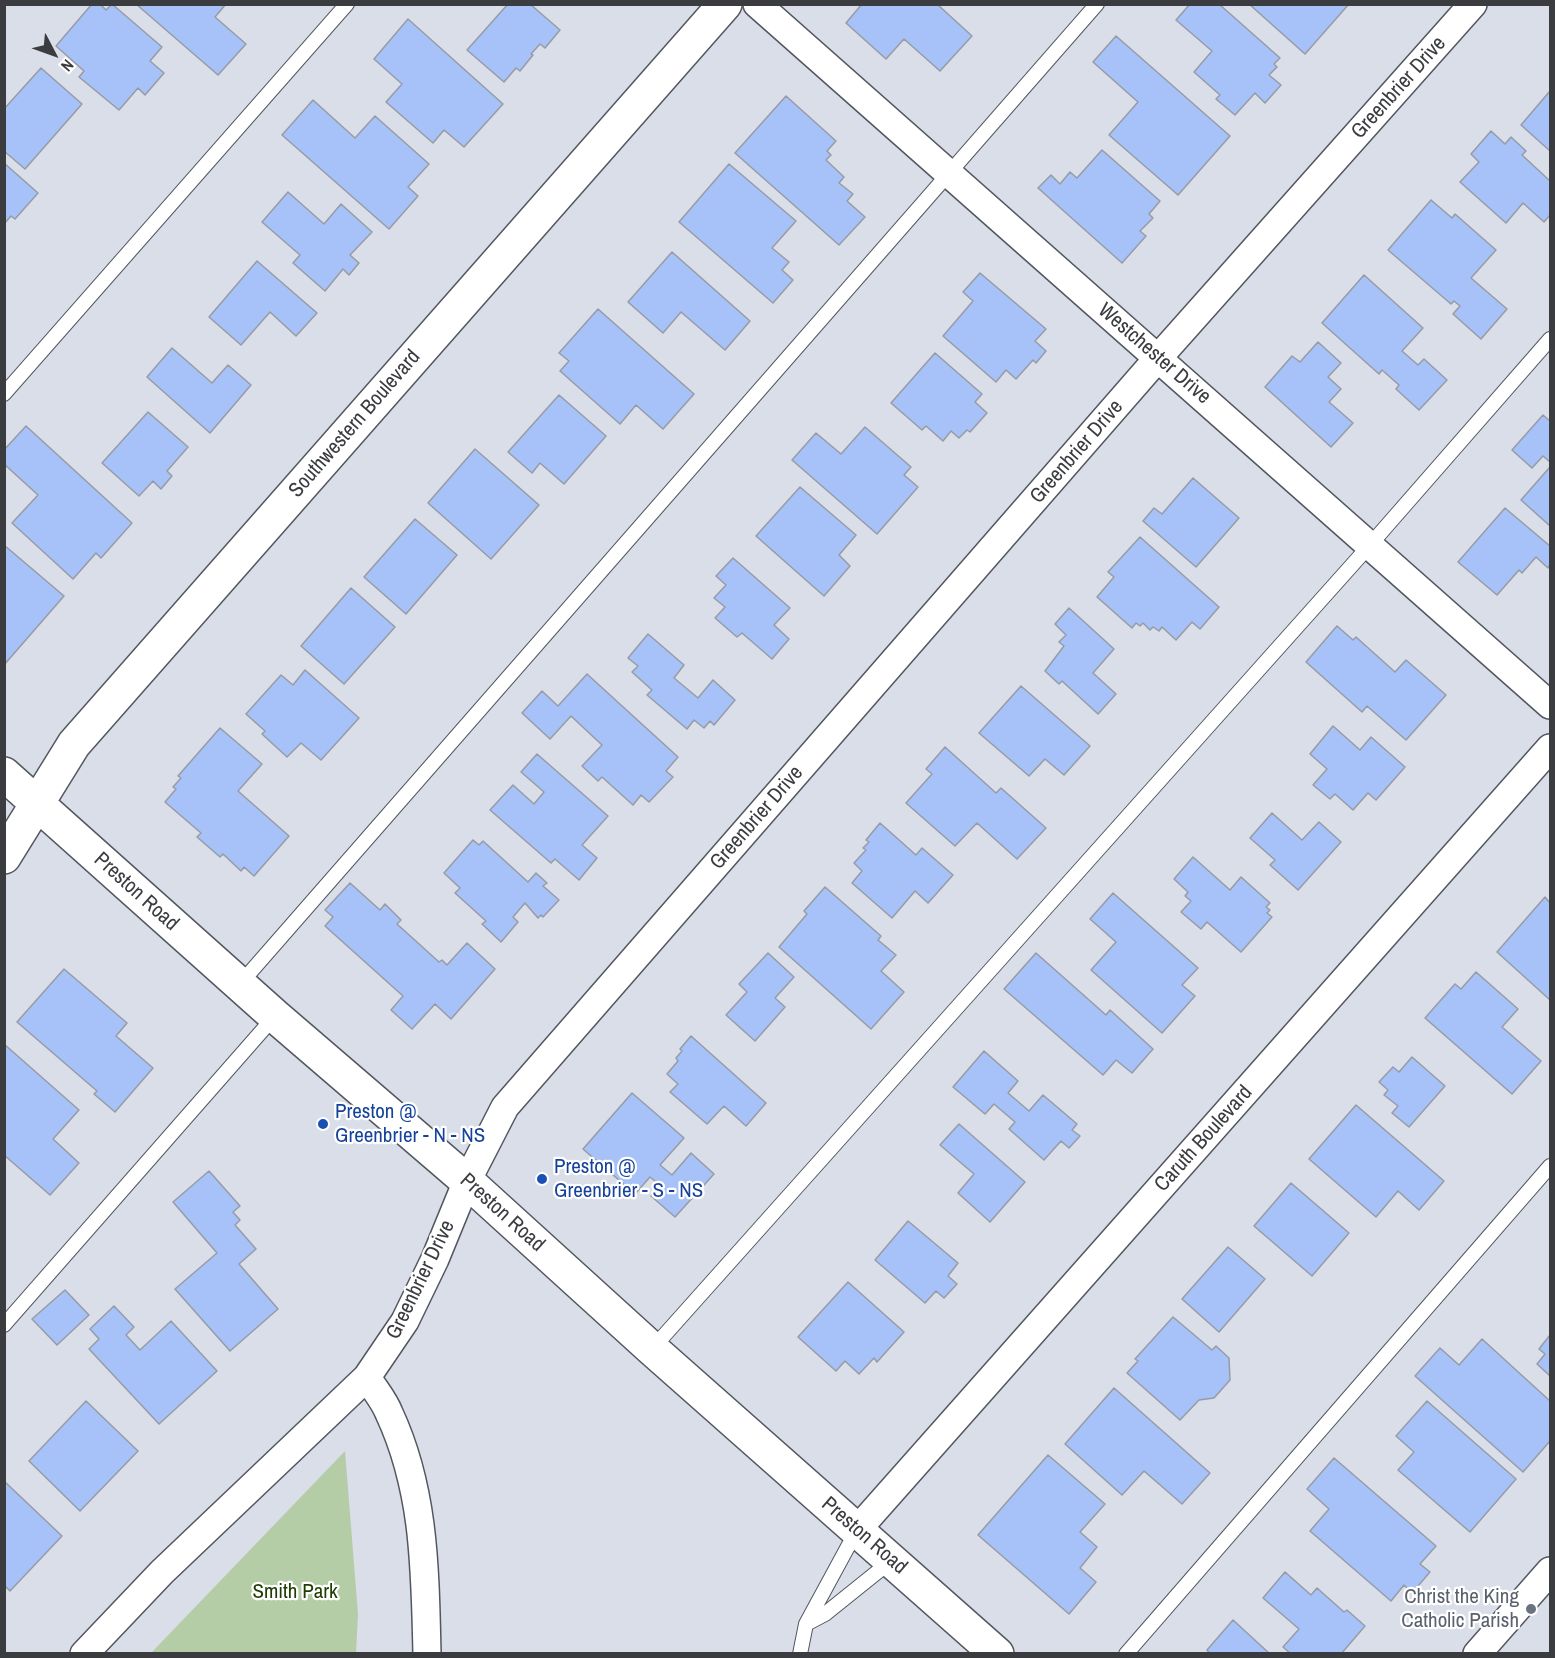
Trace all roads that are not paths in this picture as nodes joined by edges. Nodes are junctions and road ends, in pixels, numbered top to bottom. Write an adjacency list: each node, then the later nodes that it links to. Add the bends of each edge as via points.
1 (347, 4): 9 (lane)
2 (725, 4): 14 (main road, Southwestern Boulevard, via 74,744)
3 (757, 4): 6 (street, Westchester Drive)
4 (1097, 4): 6 (lane)
5 (1473, 4): 8 (street, Greenbrier Drive)
6 (948, 173): 8 (street, Westchester Drive); 16 (lane)
7 (1551, 339): 10 (lane)
8 (1158, 358): 10 (street, Westchester Drive); 19 (street, Greenbrier Drive, via 505,1107)
9 (4, 394)
10 (1370, 545): 11 (street, Westchester Drive); 21 (lane)
11 (1551, 705)
12 (1551, 748): 23 (street, Caruth Boulevard)
13 (4, 774): 14 (main road, Preston Road)
14 (36, 804): 15 (main road, Southwestern Boulevard); 16 (main road, Preston Road)
15 (4, 857)
16 (240, 984): 17 (main road, Preston Road)
17 (275, 1016): 19 (main road, Preston Road); 20 (lane)
18 (1551, 1166): 31 (lane)
19 (467, 1181): 21 (main road, Preston Road); 22 (street, Greenbrier Drive, via 405,1321)
20 (4, 1325)
21 (652, 1349): 23 (main road, Preston Road)
22 (367, 1377): 27 (street, Greenbrier Drive, via 162,1572); 28 (street, via 389,1411 410,1468 424,1553)
23 (857, 1530): 24 (main road, Preston Road); 26 (lane)
24 (892, 1560): 26 (lane, via 825,1614); 30 (main road, Preston Road)
25 (1551, 1571): 32 (street)
26 (806, 1624): 29 (lane)
27 (84, 1653)
28 (427, 1653)
29 (800, 1653)
30 (997, 1653)
31 (1126, 1653)
32 (1477, 1653)

